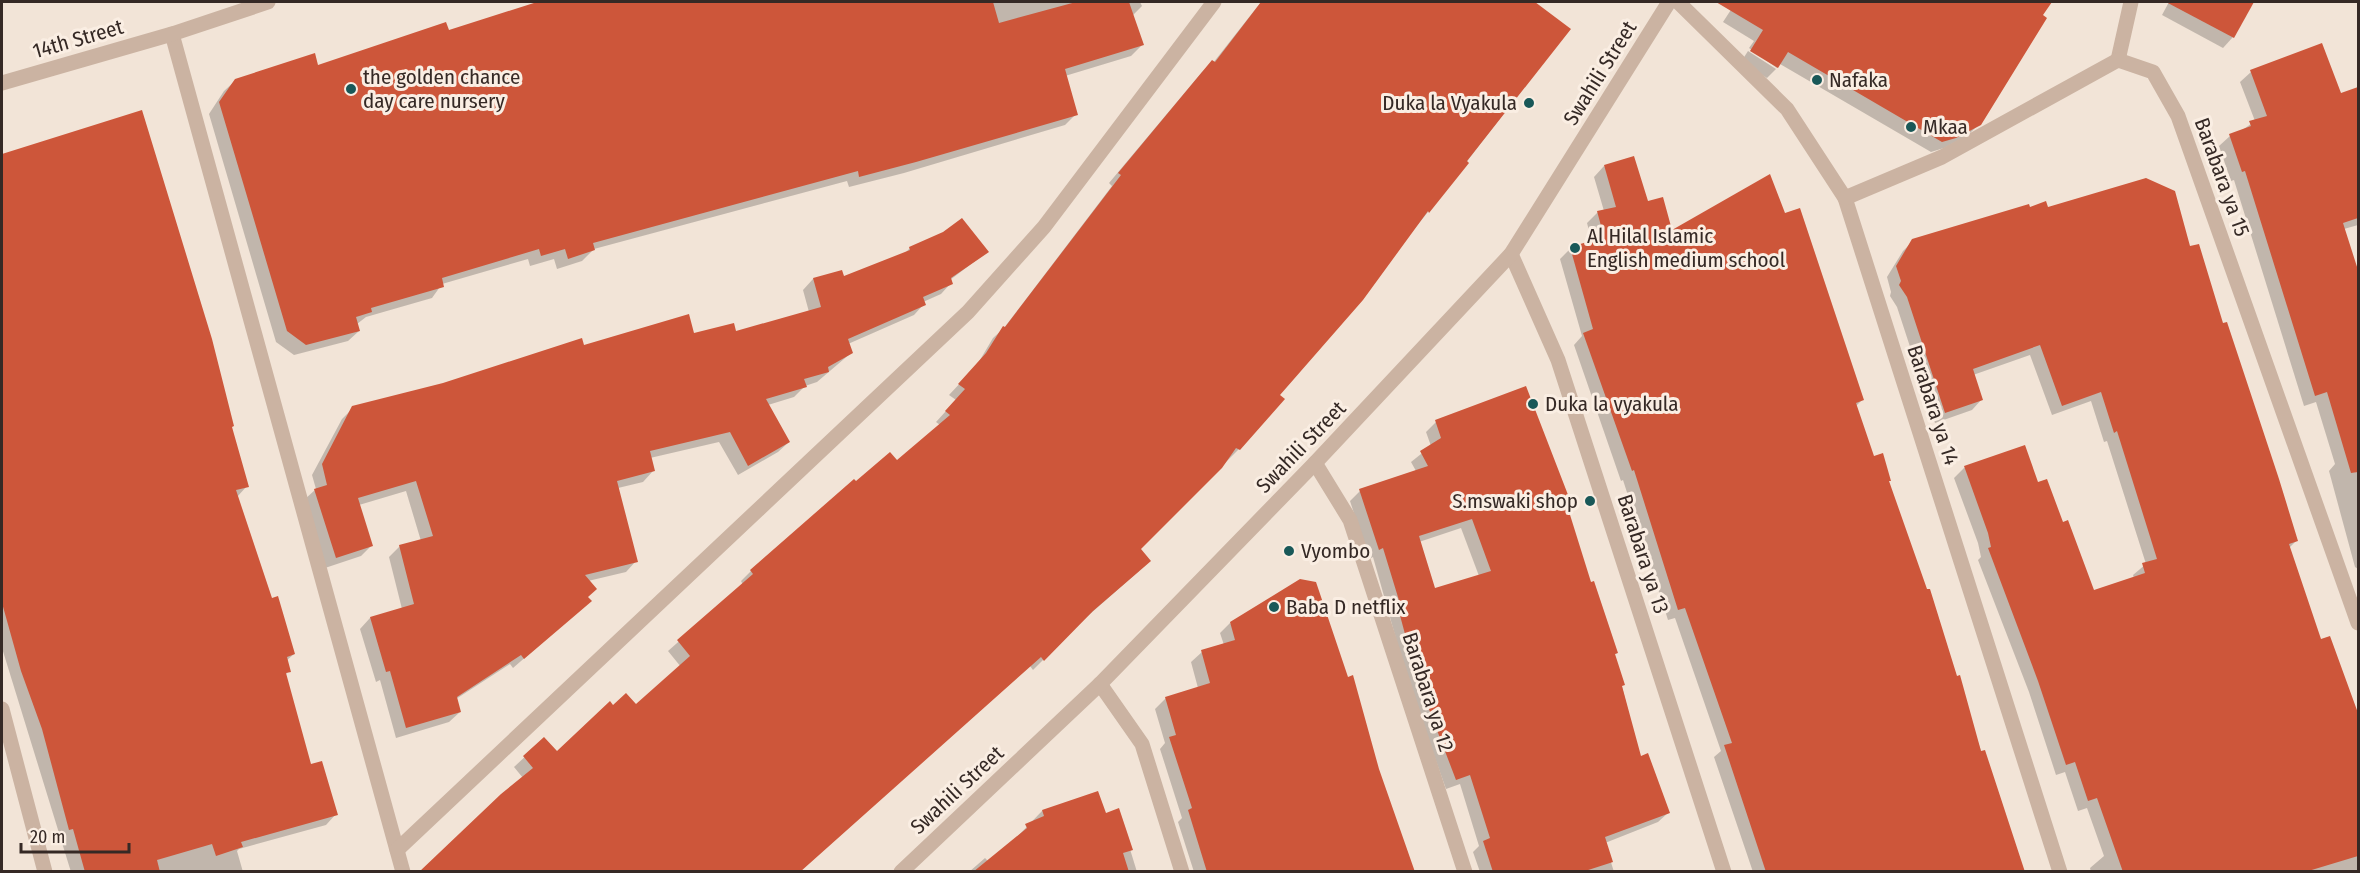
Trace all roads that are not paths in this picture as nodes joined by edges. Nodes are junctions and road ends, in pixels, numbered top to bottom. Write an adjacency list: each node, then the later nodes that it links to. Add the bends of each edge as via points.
1 (268, 2): 6 (street, 14th Street)
2 (1214, 2): 15 (street, via 1044,227 968,312)
3 (1669, 2): 10 (street, Swahili Street)
4 (1678, 2): 9 (street, Barabara ya 14, via 1787,109)
5 (2131, 2): 7 (street)
6 (172, 34): 8 (street, 14th Street); 15 (street)
7 (2118, 60): 9 (street, via 1942,157); 12 (street, Barabara ya 15, via 2153,72 2178,116)
8 (2, 83)
9 (1845, 198): 22 (street, Barabara ya 14)
10 (1512, 254): 11 (street, Swahili Street); 21 (street, Barabara ya 13, via 1558,360)
11 (1315, 463): 13 (street, Swahili Street); 20 (street, Barabara ya 12, via 1350,520)
12 (2358, 623)
13 (1100, 684): 18 (street, Swahili Street); 19 (street, via 1142,744)
14 (2, 710): 16 (street)
15 (397, 850): 17 (street)
16 (45, 872)
17 (403, 872)
18 (901, 872)
19 (1182, 872)
20 (1465, 872)
21 (1724, 872)
22 (2060, 872)

